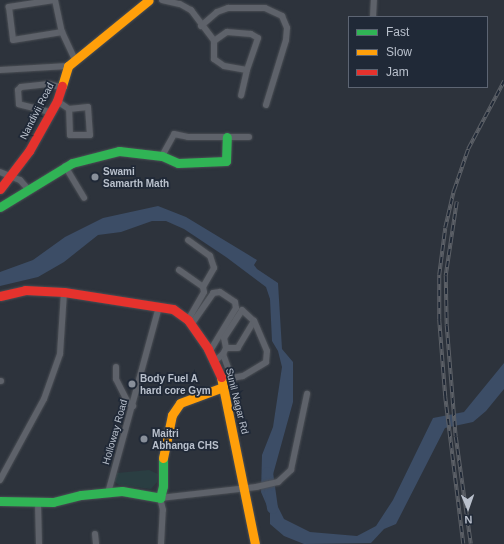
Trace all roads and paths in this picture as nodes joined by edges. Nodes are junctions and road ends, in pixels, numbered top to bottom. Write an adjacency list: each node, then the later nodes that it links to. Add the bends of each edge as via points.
1 (55, 0): 7 (street); 7 (street, via 9,7 13,40)
2 (149, 0): 9 (street)
3 (162, 0): 6 (street, via 187,7)
4 (374, 0): 5 (street)
5 (372, 16)
6 (201, 26): 8 (street); 15 (street, via 217,12 228,8 265,8 282,16 287,28 286,40)
7 (62, 32): 9 (street)
8 (214, 41): 11 (street, via 214,59 224,66); 11 (street, via 227,32 250,34 258,38)
9 (72, 63): 10 (street); 12 (street, Nandivii Road)
10 (0, 70)
11 (247, 70): 13 (street)
12 (63, 88): 14 (street, Nandivii Road); 17 (street, via 49,84 21,87 18,90 19,104)
13 (241, 95)
14 (57, 101): 16 (street); 17 (street, Nandivii Road)
15 (266, 105)
16 (69, 109): 16 (street, via 89,107 90,135 70,135)
17 (50, 112): 23 (street, Nandivii Road, via 29,151)
18 (227, 137): 19 (street); 20 (street, via 188,137 174,134); 20 (street, via 226,161 178,163)
19 (249, 137)
20 (162, 156): 21 (street, via 119,151)
21 (65, 166): 25 (street); 26 (street)
22 (0, 172): 23 (street)
23 (9, 176): 24 (street, Nandivii Road); 25 (street, via 20,180)
24 (0, 189)
25 (29, 190): 27 (street)
26 (84, 198)
27 (0, 207)
28 (188, 240): 30 (street, via 214,262 214,268)
29 (179, 270): 30 (street)
30 (202, 287): 35 (street, via 204,292)
31 (64, 292): 32 (street, Sunil Nagar Rd, via 25,290); 33 (street, Sunil Nagar Rd); 45 (street, via 60,354 44,399)
32 (0, 296)
33 (159, 307): 35 (street, Sunil Nagar Rd, via 173,309); 44 (street, Holloway Road)
34 (254, 321): 36 (street, via 238,348); 36 (street, via 240,311 224,338); 41 (street, via 267,351 266,362 243,376)
35 (189, 323): 37 (street, Sunil Nagar Rd); 37 (street, via 213,293 220,292 235,302 236,308)
36 (226, 348): 38 (street)
37 (210, 352): 39 (street, Sunil Nagar Rd)
38 (223, 354): 39 (street); 41 (street)
39 (215, 362): 42 (street, Sunil Nagar Rd)
40 (116, 367): 44 (street, via 116,379 128,403)
41 (232, 378): 42 (street)
42 (223, 384): 46 (street, Sunil Nagar Rd); 48 (street, via 180,403 172,415 163,456 164,486)
43 (307, 394): 46 (street, via 291,470 278,482)
44 (133, 406): 47 (street, Holloway Road)
45 (0, 480)
46 (245, 489): 48 (street); 55 (street, Sunil Nagar Rd)
47 (108, 493): 48 (street, via 122,491); 50 (street)
48 (160, 498): 54 (street)
49 (0, 501): 50 (street)
50 (38, 503): 52 (street)
51 (95, 534): 53 (street)
52 (38, 544)
53 (96, 544)
54 (161, 544)
55 (255, 544)

